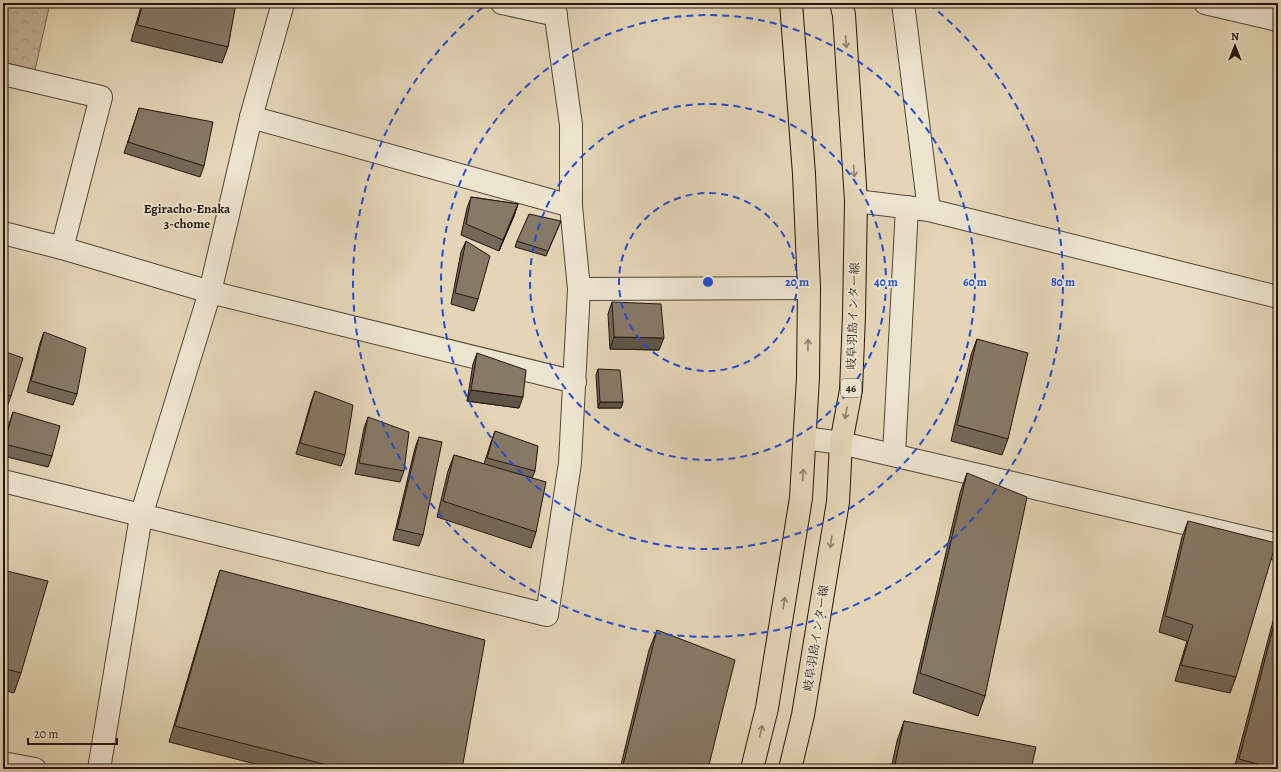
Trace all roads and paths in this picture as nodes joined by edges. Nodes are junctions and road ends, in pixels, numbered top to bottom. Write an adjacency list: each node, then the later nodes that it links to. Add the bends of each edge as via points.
1 (283, 3): 10 (street)
2 (502, 3): 7 (street)
3 (791, 3): 17 (main road, via 804,174)
4 (842, 3): 11 (main road, 岐阜羽島インター線 / 46, one-way to 11)
5 (902, 3): 14 (street)
6 (1205, 3): 8 (street)
7 (555, 9): 12 (street, via 570,125)
8 (1278, 20)
9 (3, 74): 16 (street, via 101,97)
10 (251, 117): 12 (street); 19 (street)
11 (856, 201): 13 (street); 23 (main road, 岐阜羽島インター線 / 46, one-way to 23, via 851,390)
12 (571, 206): 18 (street)
13 (907, 207): 14 (street); 24 (street)
14 (929, 210): 20 (street)
15 (3, 233): 16 (street)
16 (62, 248): 19 (street)
17 (809, 288): 18 (street); 22 (main road, one-way to 17)
18 (579, 289): 21 (street)
19 (210, 292): 21 (street); 26 (street)
20 (1278, 297)
21 (575, 382): 26 (street, via 570,464 547,615)
22 (804, 438): 23 (street); 31 (main road, one-way to 22, via 767,708 801,498)
23 (841, 443): 24 (street); 32 (main road, 岐阜羽島インター線 / 46, one-way to 32, via 838,502 803,715)
24 (894, 455): 27 (street, via 1270,543)
25 (3, 481): 26 (street)
26 (141, 516): 30 (street)
27 (1278, 550)
28 (3, 763): 29 (street)
29 (35, 769)
30 (99, 769)
31 (752, 769)
32 (790, 769)

